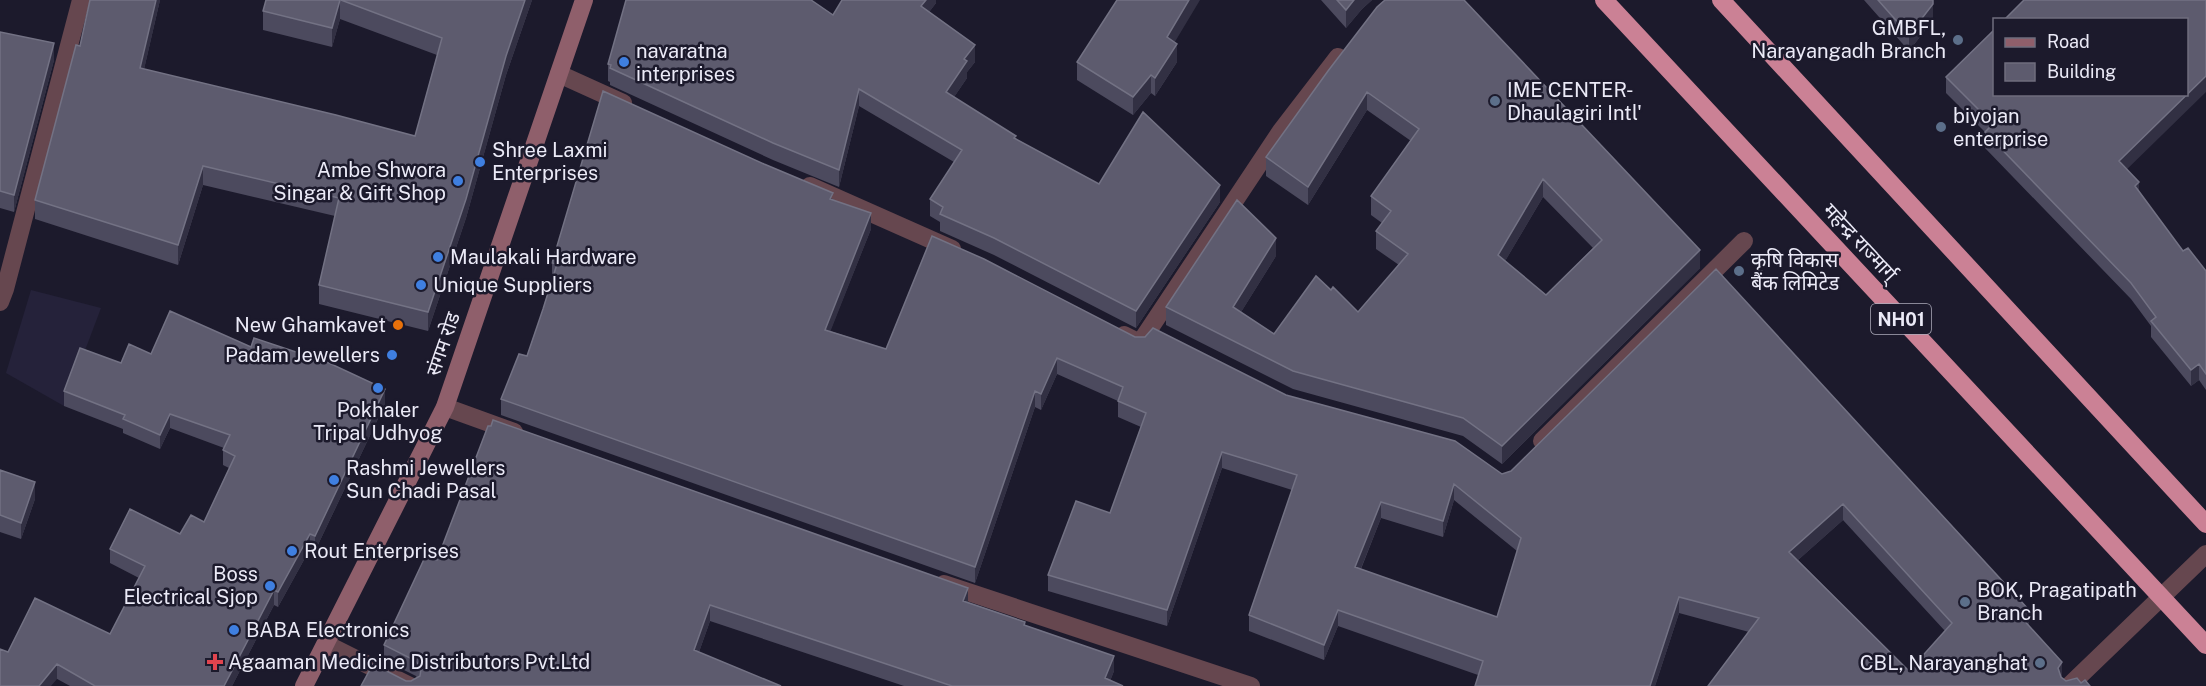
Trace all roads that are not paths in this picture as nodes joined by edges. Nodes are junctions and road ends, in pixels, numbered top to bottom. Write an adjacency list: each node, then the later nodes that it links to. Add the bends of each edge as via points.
1 (81, 0): 11 (street)
2 (584, 0): 6 (street, संगम रोड)
3 (1604, 0): 19 (highway, महेन्द्र राज्मार्ग् / NH01)
4 (1721, 0): 16 (highway)
5 (1349, 43): 12 (street, via 1281,132 1156,333 1140,343)
6 (559, 74): 7 (street); 13 (street, संगम रोड)
7 (643, 112)
8 (790, 178): 10 (street)
9 (1744, 241): 15 (street)
10 (968, 256)
11 (0, 302)
12 (1110, 327)
13 (445, 407): 14 (street); 20 (street, संगम रोड)
14 (533, 439)
15 (1528, 455)
16 (2206, 524)
17 (2206, 554): 19 (street)
18 (925, 577): 24 (street)
19 (2163, 597): 21 (highway, महेन्द्र राज्मार्ग् / NH01); 25 (street)
20 (326, 644): 22 (street, संगम रोड); 23 (street)
21 (2206, 645)
22 (304, 686)
23 (410, 686)
24 (1251, 686)
25 (2070, 686)

